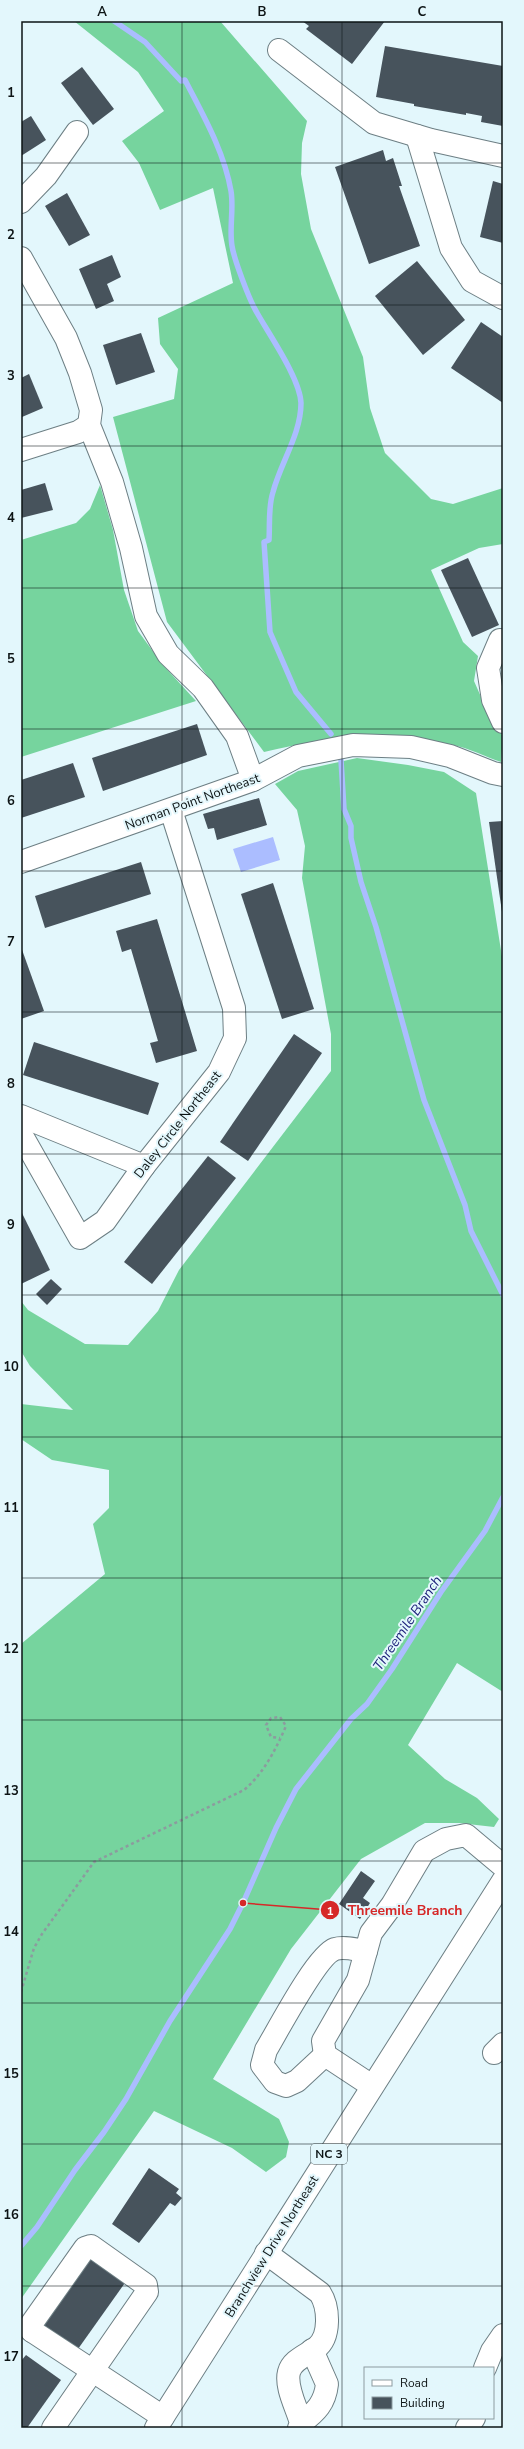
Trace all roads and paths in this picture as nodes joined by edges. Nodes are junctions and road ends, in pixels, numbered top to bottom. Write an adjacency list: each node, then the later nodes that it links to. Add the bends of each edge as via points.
1 (279, 50): 3 (street, via 374,123)
2 (76, 132): 5 (street, via 46,176)
3 (417, 136): 4 (street); 7 (street, via 450,248 472,281)
4 (503, 156)
5 (21, 202)
6 (21, 258): 8 (street, via 66,338 91,410)
7 (503, 298)
8 (89, 425): 9 (street, via 78,432); 13 (street, via 114,490 131,548 146,616 168,654 203,688 237,736)
9 (21, 450)
10 (500, 640): 11 (street, via 488,668 493,700)
11 (503, 722)
12 (503, 775): 13 (street, Norman Point Northeast, via 450,756 411,748 353,745 298,756)
13 (253, 780): 14 (street, Norman Point Northeast)
14 (171, 810): 15 (street, Norman Point Northeast); 18 (street, Daley Circle Northeast, via 234,1008 235,1038 219,1072)
15 (21, 862)
16 (21, 1116): 18 (street)
17 (21, 1134): 18 (street, Daley Circle Northeast, via 80,1238 105,1221)
18 (144, 1166)
19 (280, 1738): 19 (path, via 286,1726 280,1717 271,1718 266,1725 271,1737); 23 (path, via 257,1779 244,1790 94,1862 34,1948)
20 (503, 1866): 22 (street, via 466,1835 446,1839 424,1851 392,1905 371,1933)
21 (503, 1881): 25 (street, Branchview Drive Northeast / NC 3)
22 (366, 1952): 24 (street, via 358,1980 323,2041); 24 (street, via 345,1948 335,1950 323,1958 266,2050 262,2064 275,2082 286,2086 297,2081)
23 (21, 1992)
24 (325, 2055): 25 (street)
25 (372, 2086): 26 (street, Branchview Drive Northeast / NC 3)
26 (266, 2253): 29 (street, via 320,2293 325,2301 328,2313 326,2328 318,2347); 33 (street, Branchview Drive Northeast / NC 3)
27 (503, 2335): 30 (street)
28 (26, 2336): 31 (street); 31 (street, via 32,2323 85,2248 91,2246 146,2285 147,2292)
29 (312, 2350): 34 (street, via 295,2362 289,2371 289,2386); 34 (street, via 327,2384 324,2399 316,2411)
30 (485, 2367)
31 (92, 2371): 33 (street); 35 (street)
32 (473, 2419): 36 (street)
33 (159, 2423)
34 (300, 2425)
35 (54, 2428)
36 (467, 2428)

